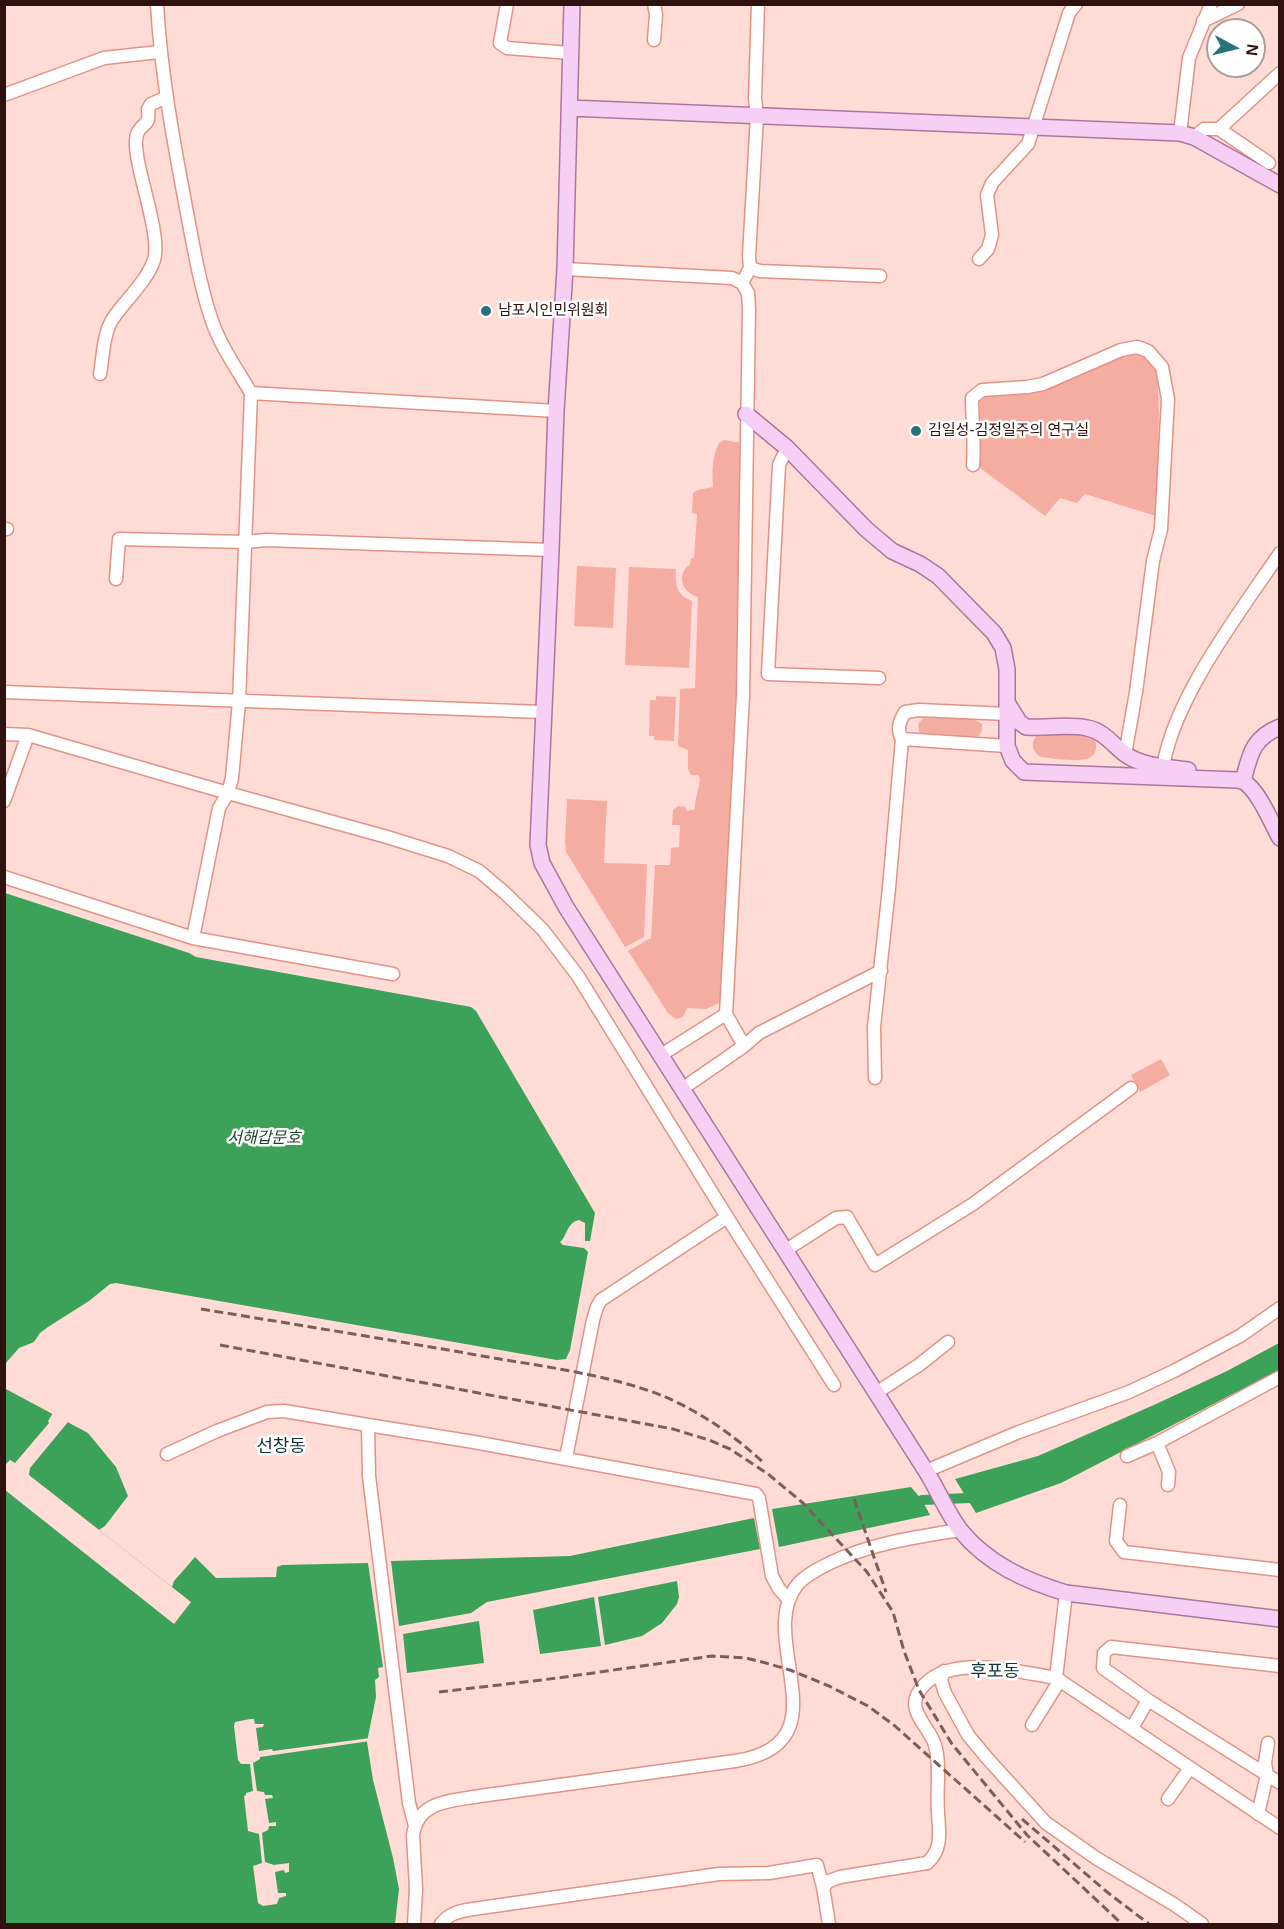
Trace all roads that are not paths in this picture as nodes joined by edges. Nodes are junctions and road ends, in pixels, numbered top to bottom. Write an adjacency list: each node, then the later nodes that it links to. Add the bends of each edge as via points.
1 (157, 4): 11 (street)
2 (507, 4): 12 (street, via 500,43 507,48)
3 (572, 4): 12 (main road)
4 (654, 4): 10 (street)
5 (758, 4): 17 (street)
6 (1211, 4): 9 (street)
7 (1238, 4): 9 (street)
8 (1075, 5): 18 (street)
9 (1203, 21): 20 (street, via 1189,58)
10 (654, 40)
11 (159, 52): 14 (street, via 105,58); 15 (street)
12 (570, 53): 16 (main road)
13 (1280, 73): 19 (street)
14 (4, 95)
15 (166, 97): 28 (street, via 151,104 146,125 136,140 155,256 150,270 111,321); 29 (street, via 203,291 225,352)
16 (569, 108): 17 (main road); 25 (main road)
17 (757, 116): 18 (main road); 24 (street)
18 (1034, 127): 20 (main road); 23 (street, via 1028,144 992,183 987,195 992,236)
19 (1219, 129): 20 (street); 21 (street)
20 (1187, 135): 22 (main road)
21 (1269, 163)
22 (1280, 185)
23 (979, 260)
24 (750, 268): 26 (street); 27 (street)
25 (565, 269): 27 (street, via 732,278); 30 (main road)
26 (880, 276)
27 (742, 283): 31 (street, via 748,292)
28 (100, 374)
29 (251, 393): 30 (street); 34 (street)
30 (556, 411): 35 (main road)
31 (746, 414): 32 (main road); 58 (street, via 743,696)
32 (787, 448): 38 (street, via 778,465 768,674); 41 (main road, via 866,529 892,551 938,576 994,633 1003,648 1007,669)
33 (973, 465): 48 (street, via 972,398 982,390 1043,384 1121,350 1137,347 1148,351 1162,367 1168,399 1161,529)
34 (245, 542): 35 (street); 37 (street, via 119,538); 40 (street)
35 (552, 550): 42 (main road)
36 (1280, 553): 49 (street, via 1181,711)
37 (116, 579)
38 (879, 678)
39 (4, 693): 40 (street)
40 (239, 702): 42 (street); 51 (street)
41 (1007, 708): 46 (street, via 905,712 900,722); 47 (main road); 48 (main road, via 1026,727 1087,728 1108,738)
42 (543, 712): 60 (main road, via 538,845 542,863)
43 (1280, 727): 50 (main road, via 1255,745)
44 (4, 734): 45 (street)
45 (28, 735): 51 (street); 52 (street)
46 (902, 739): 47 (street); 56 (street)
47 (1007, 746): 49 (main road, via 1013,761 1024,772)
48 (1125, 754): 49 (main road)
49 (1163, 772): 50 (main road)
50 (1240, 780): 53 (main road, via 1256,795)
51 (228, 792): 55 (street, via 219,808); 64 (street, via 447,856 479,871 498,887 543,930 569,962)
52 (4, 801)
53 (1280, 838)
54 (4, 877): 55 (street)
55 (193, 938): 57 (street)
56 (881, 971): 59 (street, via 759,1034); 61 (street, via 873,1027)
57 (393, 974)
58 (726, 1014): 59 (street); 60 (street)
59 (744, 1046): 63 (street)
60 (661, 1055): 63 (main road)
61 (875, 1078)
62 (1131, 1088): 65 (street, via 973,1204 875,1265 846,1217 836,1218)
63 (682, 1089): 65 (main road)
64 (727, 1217): 69 (street); 75 (street, via 601,1300 593,1320)
65 (786, 1250): 70 (main road)
66 (1280, 1308): 76 (street, via 1240,1336 1174,1371 1030,1428)
67 (948, 1342): 70 (street)
68 (1280, 1377): 72 (street)
69 (834, 1385)
70 (876, 1393): 76 (main road)
71 (368, 1425): 73 (street, via 284,1411 267,1412); 75 (street); 96 (street, via 369,1476 379,1563)
72 (1157, 1443): 74 (street); 77 (street, via 1169,1472)
73 (168, 1454)
74 (1127, 1456)
75 (566, 1458): 82 (street, via 756,1494 772,1576)
76 (930, 1478): 79 (main road)
77 (1168, 1485)
78 (1119, 1505): 80 (street, via 1116,1541 1124,1552)
79 (956, 1524): 81 (main road, via 1004,1568); 82 (street, via 849,1554 802,1580)
80 (1280, 1570)
81 (1066, 1593): 83 (main road); 86 (street)
82 (789, 1600): 96 (street, via 786,1629 792,1719 776,1746 749,1759 442,1803 423,1812)
83 (1280, 1619)
84 (1280, 1666): 87 (street, via 1111,1647 1104,1653 1103,1668)
85 (944, 1671): 86 (street, via 972,1666); 98 (street, via 919,1690 915,1704 931,1733 938,1765 939,1848 935,1856 927,1863 840,1877); 102 (street, via 941,1680 945,1693 968,1735 1046,1823)
86 (1058, 1679): 88 (street); 89 (street)
87 (1148, 1700): 89 (street); 92 (street)
88 (1032, 1725)
89 (1132, 1728): 91 (street)
90 (1268, 1743): 92 (street)
91 (1190, 1768): 94 (street); 95 (street)
92 (1267, 1774): 93 (street); 95 (street)
93 (1280, 1784)
94 (1168, 1799)
95 (1258, 1814): 97 (street)
96 (415, 1826): 99 (street)
97 (1280, 1828)
98 (823, 1887): 100 (street, via 818,1866 769,1873 719,1874 455,1912); 101 (street)
99 (414, 1924)
100 (441, 1924)
101 (829, 1924)
102 (1202, 1924)

